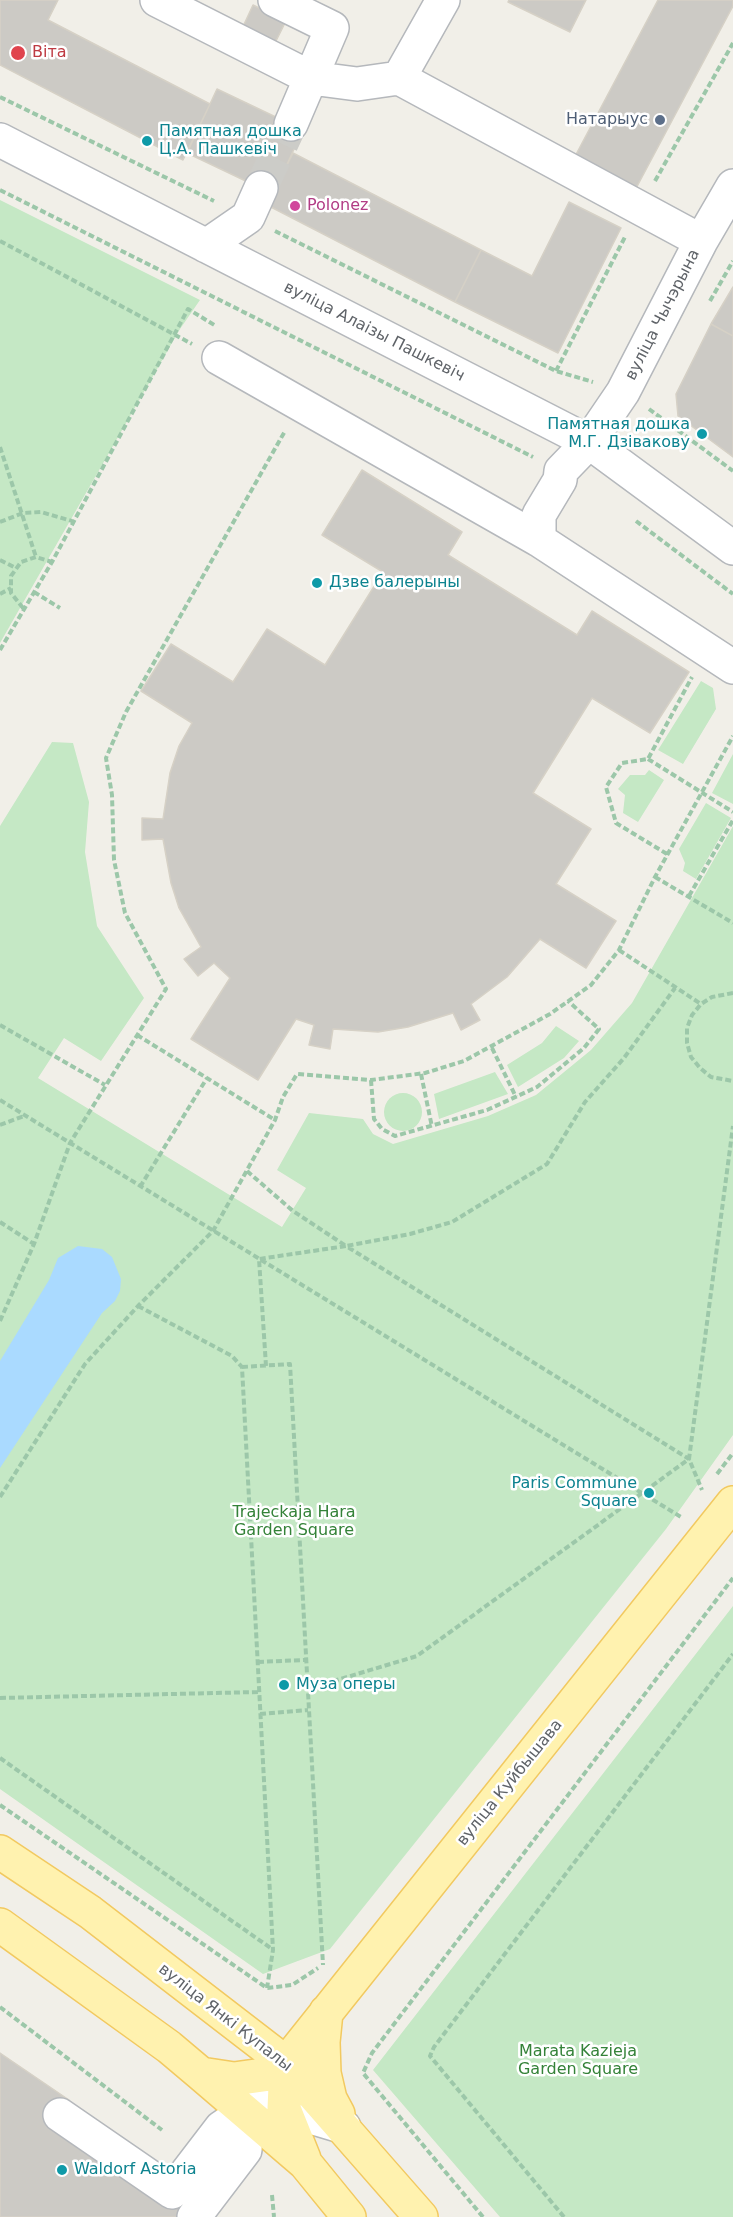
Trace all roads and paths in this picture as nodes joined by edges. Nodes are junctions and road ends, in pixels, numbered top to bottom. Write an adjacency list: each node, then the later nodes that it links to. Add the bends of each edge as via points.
1 (157, 0): 4 (street)
2 (275, 0): 4 (street, via 332,28)
3 (443, 0): 5 (street)
4 (311, 78): 5 (street, via 357,84); 7 (street)
5 (399, 78): 14 (street)
6 (0, 97): 12 (path)
7 (291, 124)
8 (0, 140): 15 (street, вуліца Алаізы Пашкевіч)
9 (733, 186): 14 (street, вуліца Чычэрына)
10 (261, 188): 12 (street)
11 (0, 190): 23 (path)
12 (248, 218): 15 (street); 18 (path, via 556,371)
13 (0, 241): 16 (path)
14 (701, 241): 18 (street, вуліца Чычэрына)
15 (206, 246): 21 (street, вуліца Алаізы Пашкевіч)
16 (173, 334): 17 (path); 27 (path)
17 (219, 358): 19 (street)
18 (636, 400): 20 (path); 21 (street, вуліца Чычэрына); 24 (path)
19 (300, 404): 29 (street); 58 (path, via 126,712 106,758 112,795 114,860 125,913 166,989)
20 (643, 417)
21 (589, 442): 23 (street, вуліца Чычэрына); 30 (street, вуліца Алаізы Пашкевіч)
22 (0, 447): 25 (path)
23 (561, 471): 29 (street, via 560,480 539,515)
24 (733, 471)
25 (22, 513): 27 (path, via 41,512); 28 (path); 31 (path)
26 (632, 518): 38 (path)
27 (72, 521): 33 (path)
28 (0, 522)
29 (539, 540): 42 (street)
30 (733, 548)
31 (36, 557): 33 (path); 34 (path)
32 (0, 560): 34 (path)
33 (52, 562): 36 (path)
34 (16, 568): 35 (path)
35 (11, 588): 37 (path); 39 (path, via 15,601)
36 (34, 592): 39 (path); 40 (path)
37 (0, 594)
38 (733, 594)
39 (23, 608): 41 (path)
40 (60, 608)
41 (0, 650)
42 (720, 659): 44 (path)
43 (733, 736): 45 (path)
44 (648, 759): 45 (path); 48 (path, via 622,763 606,787 616,823)
45 (701, 793): 46 (path); 48 (path)
46 (733, 812)
47 (733, 820): 50 (path)
48 (667, 854): 49 (path)
49 (655, 877): 50 (path); 52 (path)
50 (689, 896): 51 (path)
51 (733, 922)
52 (619, 950): 53 (path); 55 (path, via 591,985)
53 (675, 988): 56 (path); 78 (path, via 624,1058 585,1102 547,1164 452,1222)
54 (733, 993): 56 (path, via 712,997)
55 (568, 1001): 59 (path); 65 (path, via 599,1029 584,1048 537,1087)
56 (701, 1004): 63 (path, via 687,1028 691,1057 711,1077)
57 (0, 1025): 64 (path)
58 (137, 1035): 61 (path); 64 (path)
59 (492, 1048): 60 (path); 65 (path)
60 (421, 1074): 62 (path); 71 (path)
61 (207, 1078): 68 (path); 74 (path)
62 (371, 1080): 68 (path, via 297,1074); 71 (path, via 374,1119 382,1129 395,1136)
63 (733, 1081)
64 (105, 1085): 72 (path)
65 (516, 1097): 71 (path)
66 (0, 1100): 67 (path)
67 (24, 1116): 69 (path); 72 (path)
68 (275, 1120): 73 (path)
69 (0, 1125)
70 (733, 1126): 84 (path)
71 (432, 1127)
72 (70, 1143): 74 (path); 77 (path)
73 (247, 1171): 76 (path); 78 (path, via 293,1211)
74 (140, 1187): 76 (path)
75 (0, 1222): 77 (path)
76 (213, 1231): 79 (path); 80 (path)
77 (34, 1244): 81 (path)
78 (346, 1246): 79 (path); 84 (path)
79 (259, 1259): 82 (path); 85 (path)
80 (138, 1306): 83 (path, via 232,1356); 86 (path, via 85,1364)
81 (0, 1321)
82 (266, 1366): 83 (path); 91 (path, via 290,1364)
83 (242, 1367): 92 (path)
84 (689, 1459): 85 (path); 87 (path)
85 (641, 1493): 88 (path); 93 (path, via 417,1656)
86 (0, 1497)
87 (718, 1498): 105 (main road, вуліца Куйбышава)
88 (689, 1522)
89 (733, 1578): 120 (path, via 372,2053 363,2073)
90 (733, 1654): 121 (path, via 430,2056)
91 (305, 1660): 92 (path); 93 (path)
92 (258, 1662): 94 (path)
93 (307, 1689): 96 (path)
94 (259, 1692): 95 (path); 97 (path)
95 (0, 1698)
96 (308, 1710): 97 (path); 103 (path)
97 (260, 1713): 102 (path)
98 (0, 1758): 102 (path)
99 (0, 1805): 102 (path, via 267,1988)
100 (0, 1852): 106 (main road, вуліца Янкі Купалы, via 90,1912)
101 (0, 1925): 108 (main road)
102 (273, 1950)
103 (323, 1965)
104 (0, 2007): 113 (path)
105 (326, 2012): 106 (main road, via 282,2031); 107 (main road, вуліца Куйбышава); 112 (main road, via 324,2073 330,2099)
106 (236, 2024): 107 (main road, вуліца Янкі Купалы)
107 (286, 2063): 108 (main road, via 270,2074 234,2079); 109 (main road); 110 (street); 112 (main road, вуліца Янкі Купалы)
108 (201, 2074): 110 (main road)
109 (284, 2109): 110 (street); 112 (street); 114 (main road)
110 (246, 2111): 111 (street, via 221,2128 172,2192); 114 (main road); 116 (street, via 245,2150)
111 (60, 2115)
112 (344, 2127): 119 (main road, вуліца Янкі Купалы)
113 (162, 2130)
114 (305, 2163): 118 (main road)
115 (272, 2195): 117 (path)
116 (194, 2217)
117 (274, 2217)
118 (349, 2217)
119 (422, 2217)
120 (483, 2217)
121 (564, 2217)

